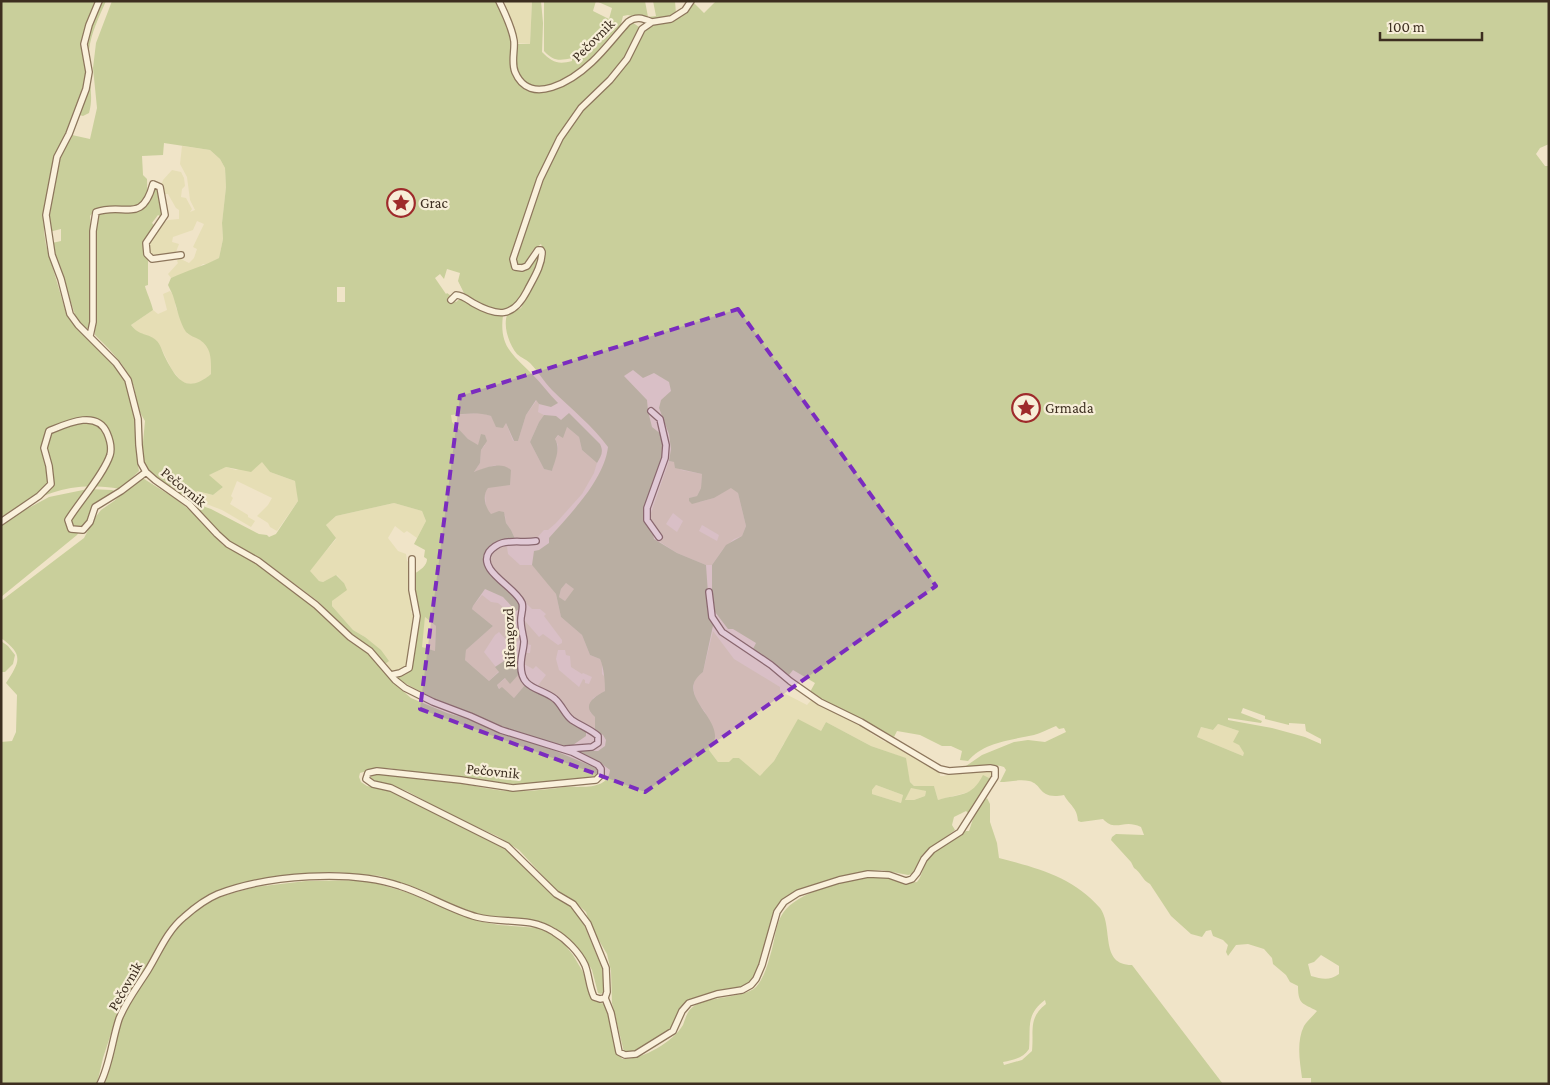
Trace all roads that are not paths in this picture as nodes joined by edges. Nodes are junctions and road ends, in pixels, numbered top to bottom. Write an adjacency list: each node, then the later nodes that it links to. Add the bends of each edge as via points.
1 (99, 1): 7 (street, Pečovnik, via 84,44 89,72 86,88 57,156 46,215 52,255 70,314)
2 (499, 1): 4 (street, Pečovnik, via 511,29 514,71 523,85 533,90 552,88 580,72 634,18)
3 (691, 1): 4 (street, Pečovnik, via 685,10 671,19)
4 (652, 22): 6 (street, Pečovnik, via 642,29 627,59 610,80 581,108 560,138 540,179 513,259 514,265 522,268 538,250 542,254 539,267 519,304 506,313 487,310 460,295)
5 (181, 255): 7 (street, via 152,259 146,254 146,243 165,215 160,187 153,184 146,204 138,209 96,212)
6 (450, 300)
7 (90, 336): 9 (street, Pečovnik, via 128,380 140,425 141,463)
8 (651, 411): 11 (street, via 660,419 666,445 665,458 647,508 647,520)
9 (146, 472): 10 (street, via 95,507 90,522 83,530 71,529 68,520 110,455 111,440 105,428 94,420 75,421 50,432 44,448 50,484 39,496); 15 (street, Pečovnik, via 189,504 228,544 258,561 316,605 370,651)
10 (1, 522)
11 (659, 537)
12 (536, 541): 16 (street, Rifengozd, via 500,543 490,551 488,566 522,604 520,621 524,643 521,663 524,680 552,697 571,719 598,736 598,743 592,747)
13 (412, 559): 15 (street, via 417,627 409,668)
14 (710, 592): 17 (street, via 712,617 722,632 820,702 861,722 940,769 990,768 996,772 960,832 932,850 912,879 906,881 889,875 868,874 798,893 784,902 777,912 762,965 751,985 689,1003 673,1031 643,1051 625,1055 619,1052)
15 (391, 675): 16 (street, Pečovnik, via 405,688 433,702 501,730)
16 (564, 749): 17 (street, Pečovnik, via 598,766 601,774 596,780 513,788 377,771 368,773 366,779 391,788 507,846 556,894 573,904 588,924 606,968)
17 (605, 998): 18 (street, Pečovnik, via 594,997 585,965 572,946 536,922 477,917 400,886 363,877 285,879 255,884 216,895 182,919 169,933 124,1008)
18 (100, 1084)

